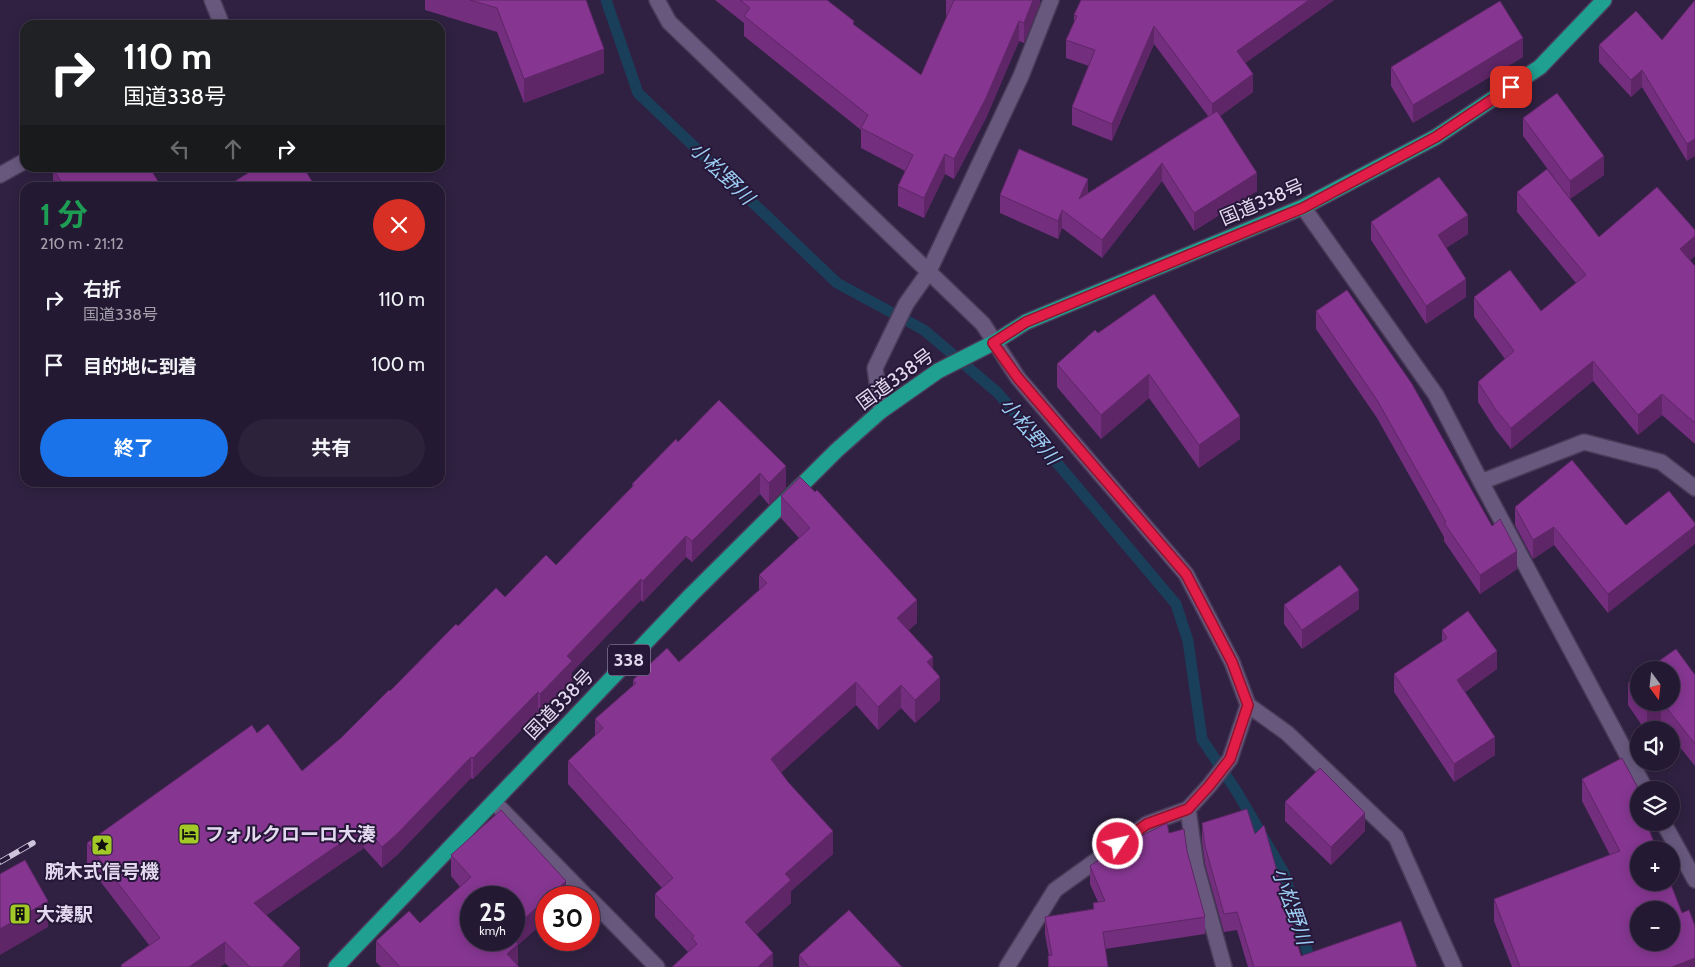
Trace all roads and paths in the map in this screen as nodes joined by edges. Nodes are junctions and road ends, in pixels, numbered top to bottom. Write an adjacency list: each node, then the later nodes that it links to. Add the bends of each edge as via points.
1 (212, 0): 5 (street)
2 (657, 0): 9 (street, via 669,22)
3 (1052, 0): 9 (street, via 1021,76)
4 (1604, 0): 8 (highway, 国道338号 / 338, via 1540,67 1436,137)
5 (220, 20)
6 (20, 163): 7 (street)
7 (0, 175)
8 (1303, 208): 10 (highway, 国道338号 / 338, via 1026,322); 12 (street, via 1436,395)
9 (928, 274): 10 (street, via 982,324); 11 (street, via 906,304 875,368)
10 (993, 343): 11 (highway, 国道338号 / 338, via 938,371); 14 (street, via 1018,378 1186,574 1232,662)
11 (881, 410): 16 (highway, 国道338号 / 338, via 836,450 690,596)
12 (1481, 482): 13 (street, via 1584,442 1661,462); 15 (street)
13 (1695, 488)
14 (1248, 705): 17 (street, via 1230,759); 26 (street, via 1287,733 1396,838)
15 (1641, 781)
16 (494, 802): 20 (street); 22 (highway, 国道338号 / 338)
17 (1188, 809): 24 (street, via 1147,824 1055,890); 25 (street, via 1196,866)
18 (1668, 831): 19 (street)
19 (1695, 880)
20 (577, 886)
21 (600, 909): 23 (street)
22 (336, 967)
23 (657, 967)
24 (1007, 967)
25 (1224, 967)
26 (1454, 967)

